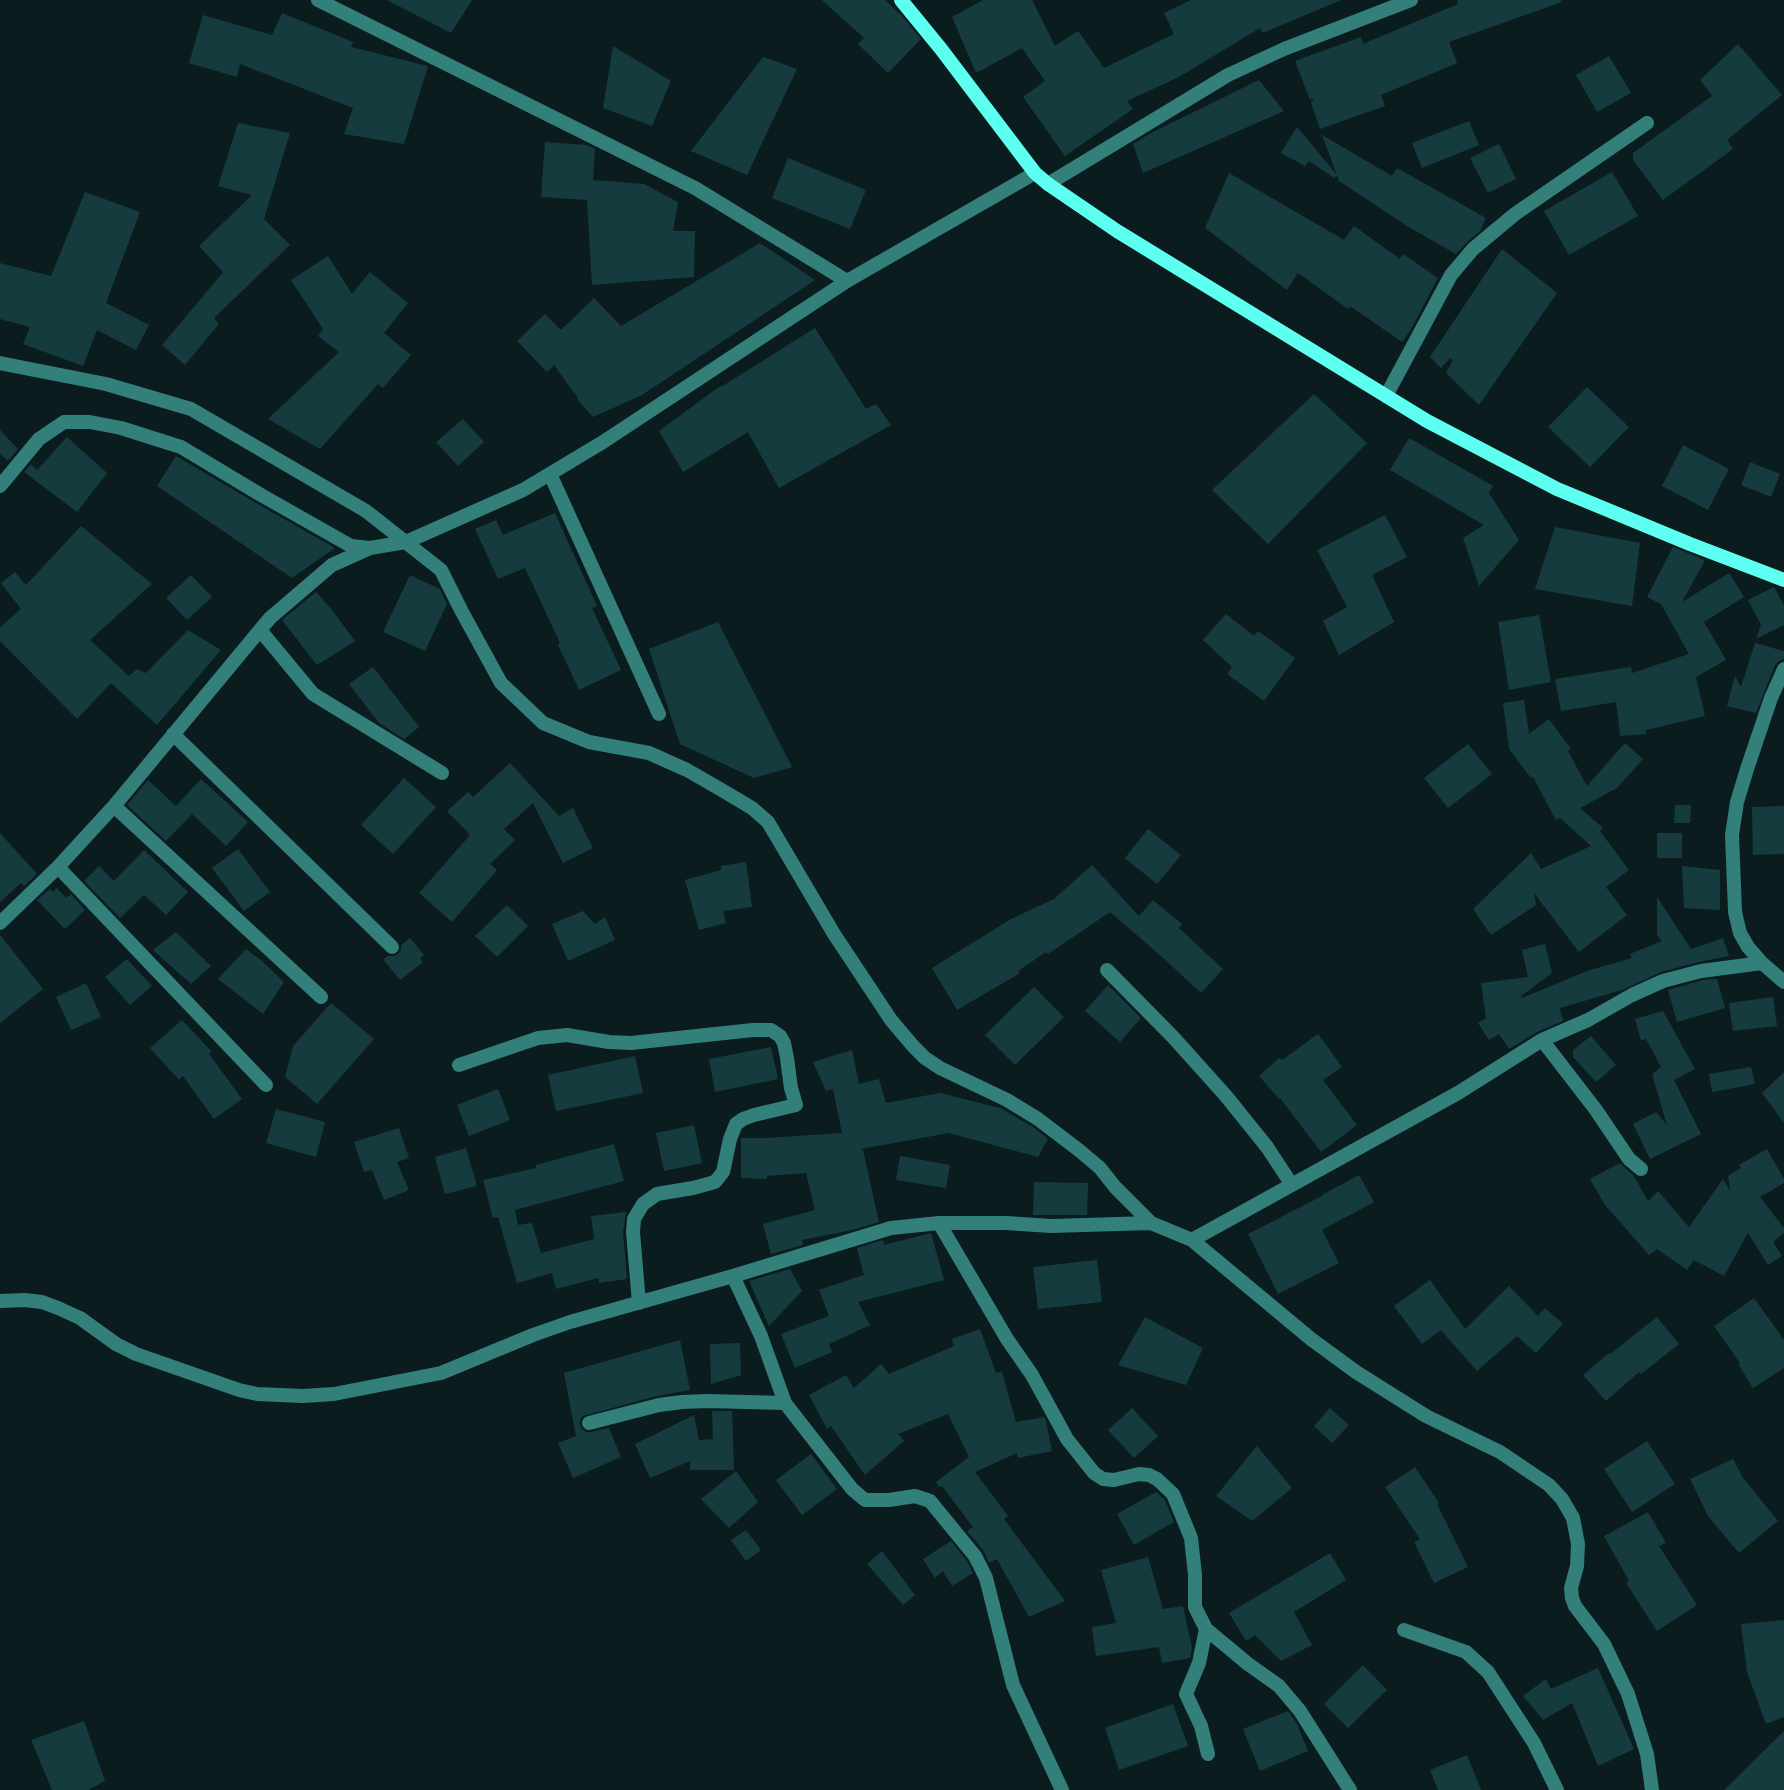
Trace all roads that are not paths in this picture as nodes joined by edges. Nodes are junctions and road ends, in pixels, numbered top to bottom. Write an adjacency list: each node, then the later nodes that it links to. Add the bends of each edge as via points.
1 (318, 0): 7 (street, via 695,188)
2 (901, 0): 5 (main road)
3 (1411, 0): 6 (street, via 1227,75)
4 (1647, 123): 9 (street, via 1515,214 1473,249 1451,275)
5 (1035, 173): 6 (main road); 7 (street)
6 (1048, 184): 9 (main road)
7 (846, 281): 10 (street)
8 (0, 363): 12 (street, via 106,384 191,409 366,511)
9 (1386, 396): 14 (main road, via 1557,489)
10 (550, 474): 12 (street); 17 (street)
11 (0, 486): 13 (street, via 39,439 64,422 90,422 181,447 351,546)
12 (406, 542): 13 (street); 34 (street, via 442,570 501,683 543,723 589,742 649,753 752,808 768,822 834,934 913,1046 940,1068 1038,1119 1100,1168)
13 (370, 548): 15 (street, via 332,565)
14 (1784, 580)
15 (260, 630): 18 (street); 19 (street, via 313,694)
16 (1784, 669): 24 (street, via 1747,769 1732,835 1735,912 1740,933)
17 (659, 714)
18 (173, 734): 20 (street); 23 (street)
19 (442, 773)
20 (114, 806): 21 (street); 27 (street)
21 (58, 867): 22 (street); 30 (street)
22 (0, 923)
23 (392, 947)
24 (1762, 963): 26 (street); 28 (street, via 1663,981)
25 (1107, 970): 32 (street, via 1226,1096)
26 (1784, 982)
27 (321, 997)
28 (1542, 1040): 31 (street); 32 (street, via 1458,1093)
29 (459, 1065): 38 (street, via 538,1038 567,1035 631,1043 753,1030 780,1035 796,1105 736,1124 723,1172 715,1182 657,1194 638,1210 633,1232)
30 (265, 1085)
31 (1641, 1169)
32 (1292, 1185): 35 (street)
33 (939, 1223): 34 (street); 36 (street, via 891,1228); 41 (street, via 1067,1439 1094,1473 1114,1480 1149,1475 1173,1494 1191,1538 1195,1607)
34 (1151, 1223): 35 (street)
35 (1192, 1240): 47 (street, via 1356,1372 1426,1416 1511,1459 1562,1499 1573,1518 1578,1544 1572,1598 1604,1644 1628,1694 1647,1754)
36 (733, 1276): 38 (street); 39 (street)
37 (0, 1301): 38 (street, via 25,1300 58,1308 116,1344 239,1390 303,1396 441,1373 533,1335)
38 (639, 1303)
39 (785, 1403): 40 (street, via 682,1402); 44 (street, via 865,1500 915,1496 930,1501 975,1556 986,1578 1013,1685)
40 (589, 1423)
41 (1206, 1629): 43 (street, via 1186,1694); 45 (street, via 1279,1686)
42 (1404, 1630): 46 (street, via 1466,1652 1488,1672)
43 (1208, 1754)
44 (1062, 1790)
45 (1350, 1790)
46 (1557, 1790)
47 (1652, 1790)

